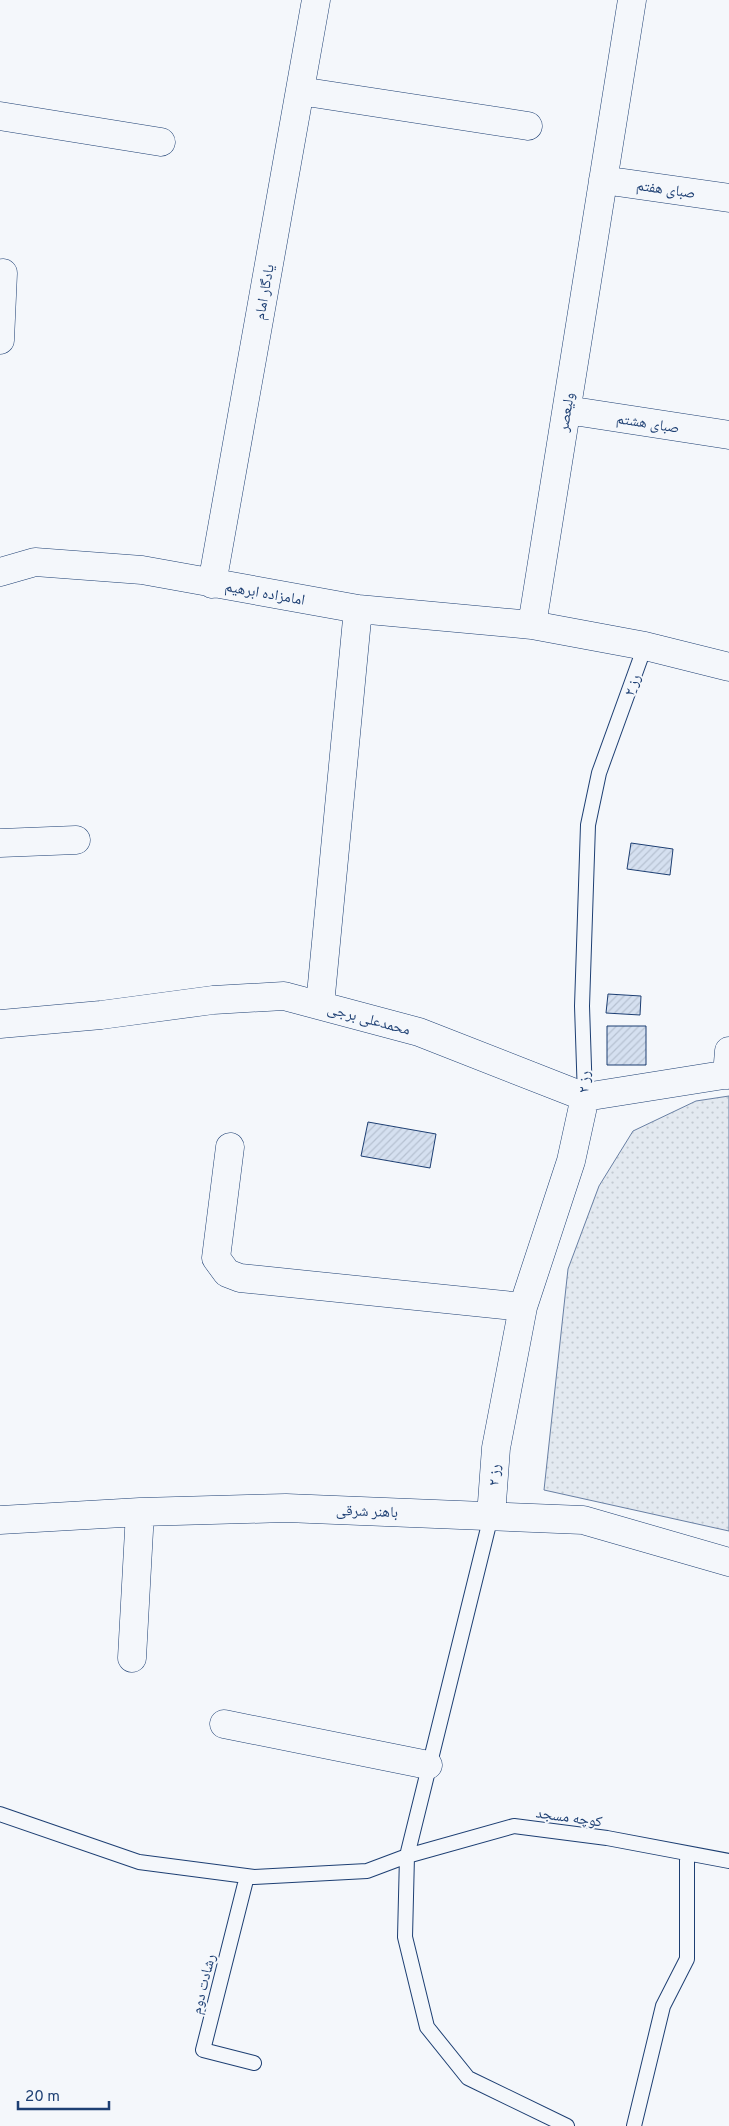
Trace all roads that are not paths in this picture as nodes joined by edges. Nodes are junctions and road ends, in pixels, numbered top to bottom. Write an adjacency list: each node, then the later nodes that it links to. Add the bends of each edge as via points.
1 (316, 0): 3 (street, یادگار امام)
2 (632, 0): 7 (street, ولیعصر)
3 (300, 91): 5 (street); 14 (street, یادگار امام)
4 (0, 116): 6 (street)
5 (528, 126)
6 (160, 142)
7 (603, 180): 8 (street, صبای هفتم); 11 (street, ولیعصر)
8 (729, 198)
9 (3, 273): 10 (street)
10 (0, 340)
11 (567, 410): 12 (street, صبای هشتم); 16 (street, ولیعصر)
12 (729, 436)
13 (0, 572): 14 (street, امامزاده ابرهیم, via 35,562 142,570)
14 (212, 584): 15 (street, امامزاده ابرهیم)
15 (358, 609): 16 (street, امامزاده ابرهیم); 21 (street)
16 (532, 626): 17 (street)
17 (646, 646): 18 (street); 24 (lane, رز ۲, via 599,773 588,825 582,1006)
18 (729, 667)
19 (76, 840): 20 (street)
20 (0, 843)
21 (320, 1005): 22 (street, محمدعلی برجی, via 284,996 213,1000); 24 (street, محمدعلی برجی, via 419,1032)
22 (0, 1024)
23 (728, 1067): 24 (street)
24 (585, 1097): 26 (street, رز ۲, via 571,1161)
25 (230, 1147): 26 (street, via 216,1258 227,1273 240,1278)
26 (523, 1307): 28 (street, رز ۲, via 496,1448)
27 (140, 1512): 28 (street, باهنر شرقی, via 286,1508); 29 (street, باهنر شرقی); 31 (street)
28 (491, 1516): 30 (street, باهنر شرقی, via 582,1520); 33 (lane)
29 (0, 1520)
30 (729, 1562)
31 (132, 1658)
32 (224, 1724): 33 (street)
33 (428, 1765): 36 (lane)
34 (0, 1814): 38 (lane, کوچه مسجد, via 139,1862)
35 (687, 1854): 36 (lane, کوچه مسجد, via 607,1838 514,1826); 37 (lane, کوچه مسجد); 41 (lane, via 687,1959 664,2006)
36 (407, 1856): 38 (lane, کوچه مسجد, via 367,1872); 40 (lane, via 405,1937 427,2028 468,2078)
37 (729, 1861)
38 (247, 1876): 39 (lane, رشادت دوم, via 203,2050)
39 (254, 2063)
40 (567, 2126)
41 (634, 2126)

